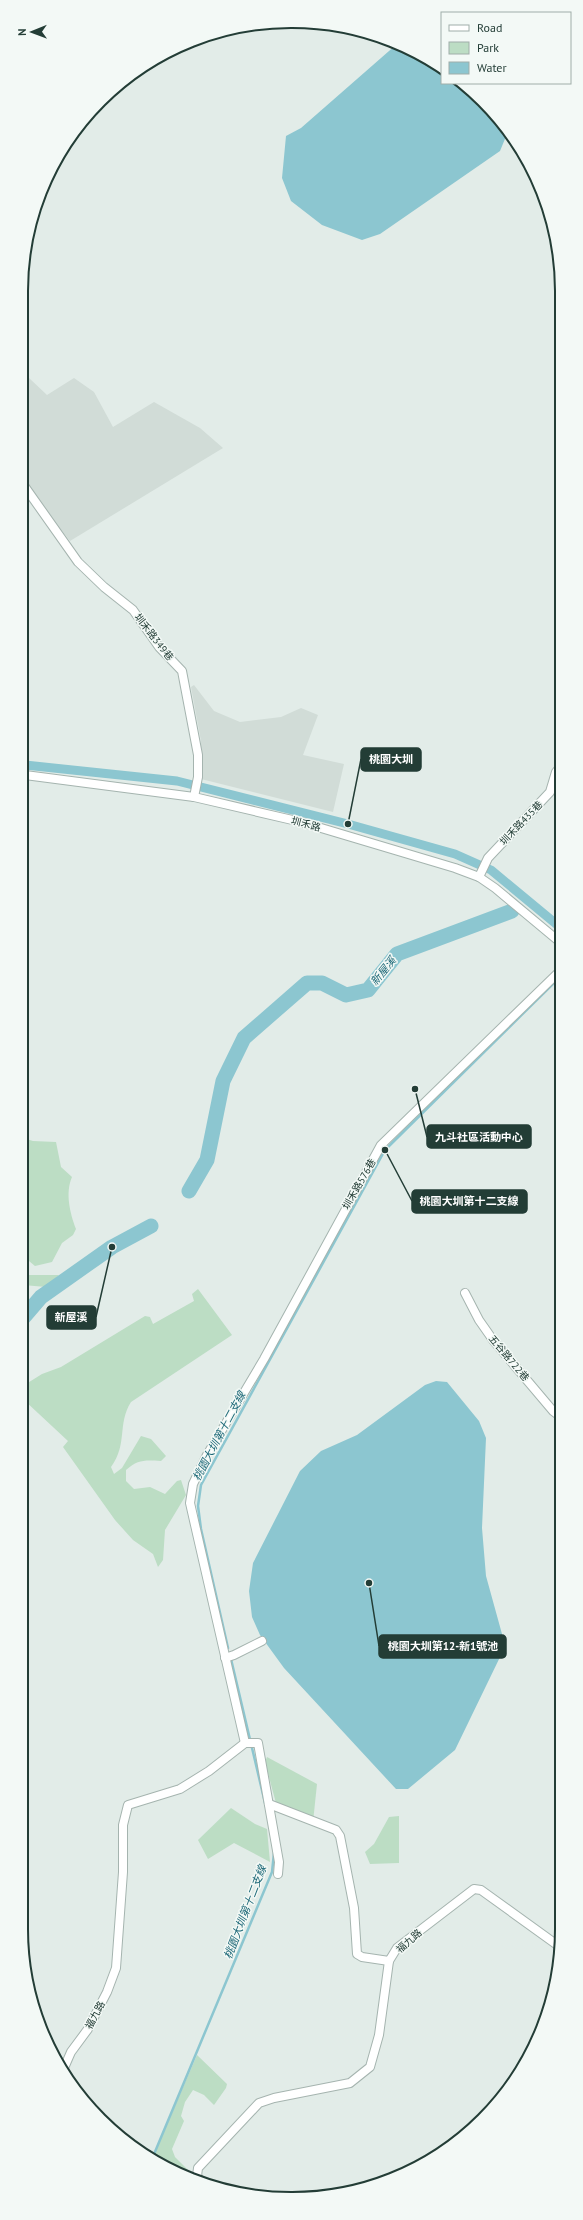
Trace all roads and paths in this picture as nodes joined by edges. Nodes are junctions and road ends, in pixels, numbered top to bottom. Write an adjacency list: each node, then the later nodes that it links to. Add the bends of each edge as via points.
1 (28, 491): 4 (street, 圳禾路349巷, via 78,562 133,610 159,647 182,671 198,755 198,777)
2 (28, 775): 4 (street, 圳禾路)
3 (555, 775): 5 (street, 圳禾路435巷, via 550,792 485,862)
4 (194, 795): 5 (street, 圳禾路, via 300,822)
5 (479, 875): 6 (street, 圳禾路)
6 (555, 938)
7 (555, 976): 11 (street, 圳禾路576巷, via 381,1145 193,1484 190,1503)
8 (465, 1293): 9 (street, 五谷路722巷, via 493,1340)
9 (555, 1412)
10 (262, 1641): 11 (street)
11 (225, 1658): 12 (street, 圳禾路576巷)
12 (245, 1743): 13 (street, via 258,1743); 17 (street, 福九路, via 209,1771 180,1789 128,1805 122,1825 123,1872 116,1968 88,2029 71,2052)
13 (270, 1804): 14 (street, via 279,1862); 16 (street, 福九路, via 336,1830 340,1836 354,1908 357,1954)
14 (278, 1874)
15 (554, 1943): 16 (street, 福九路, via 481,1890 474,1889 397,1948)
16 (390, 1961): 18 (street, via 379,2035 370,2066 350,2083 259,2103 198,2168)
17 (66, 2064)
18 (198, 2175)

